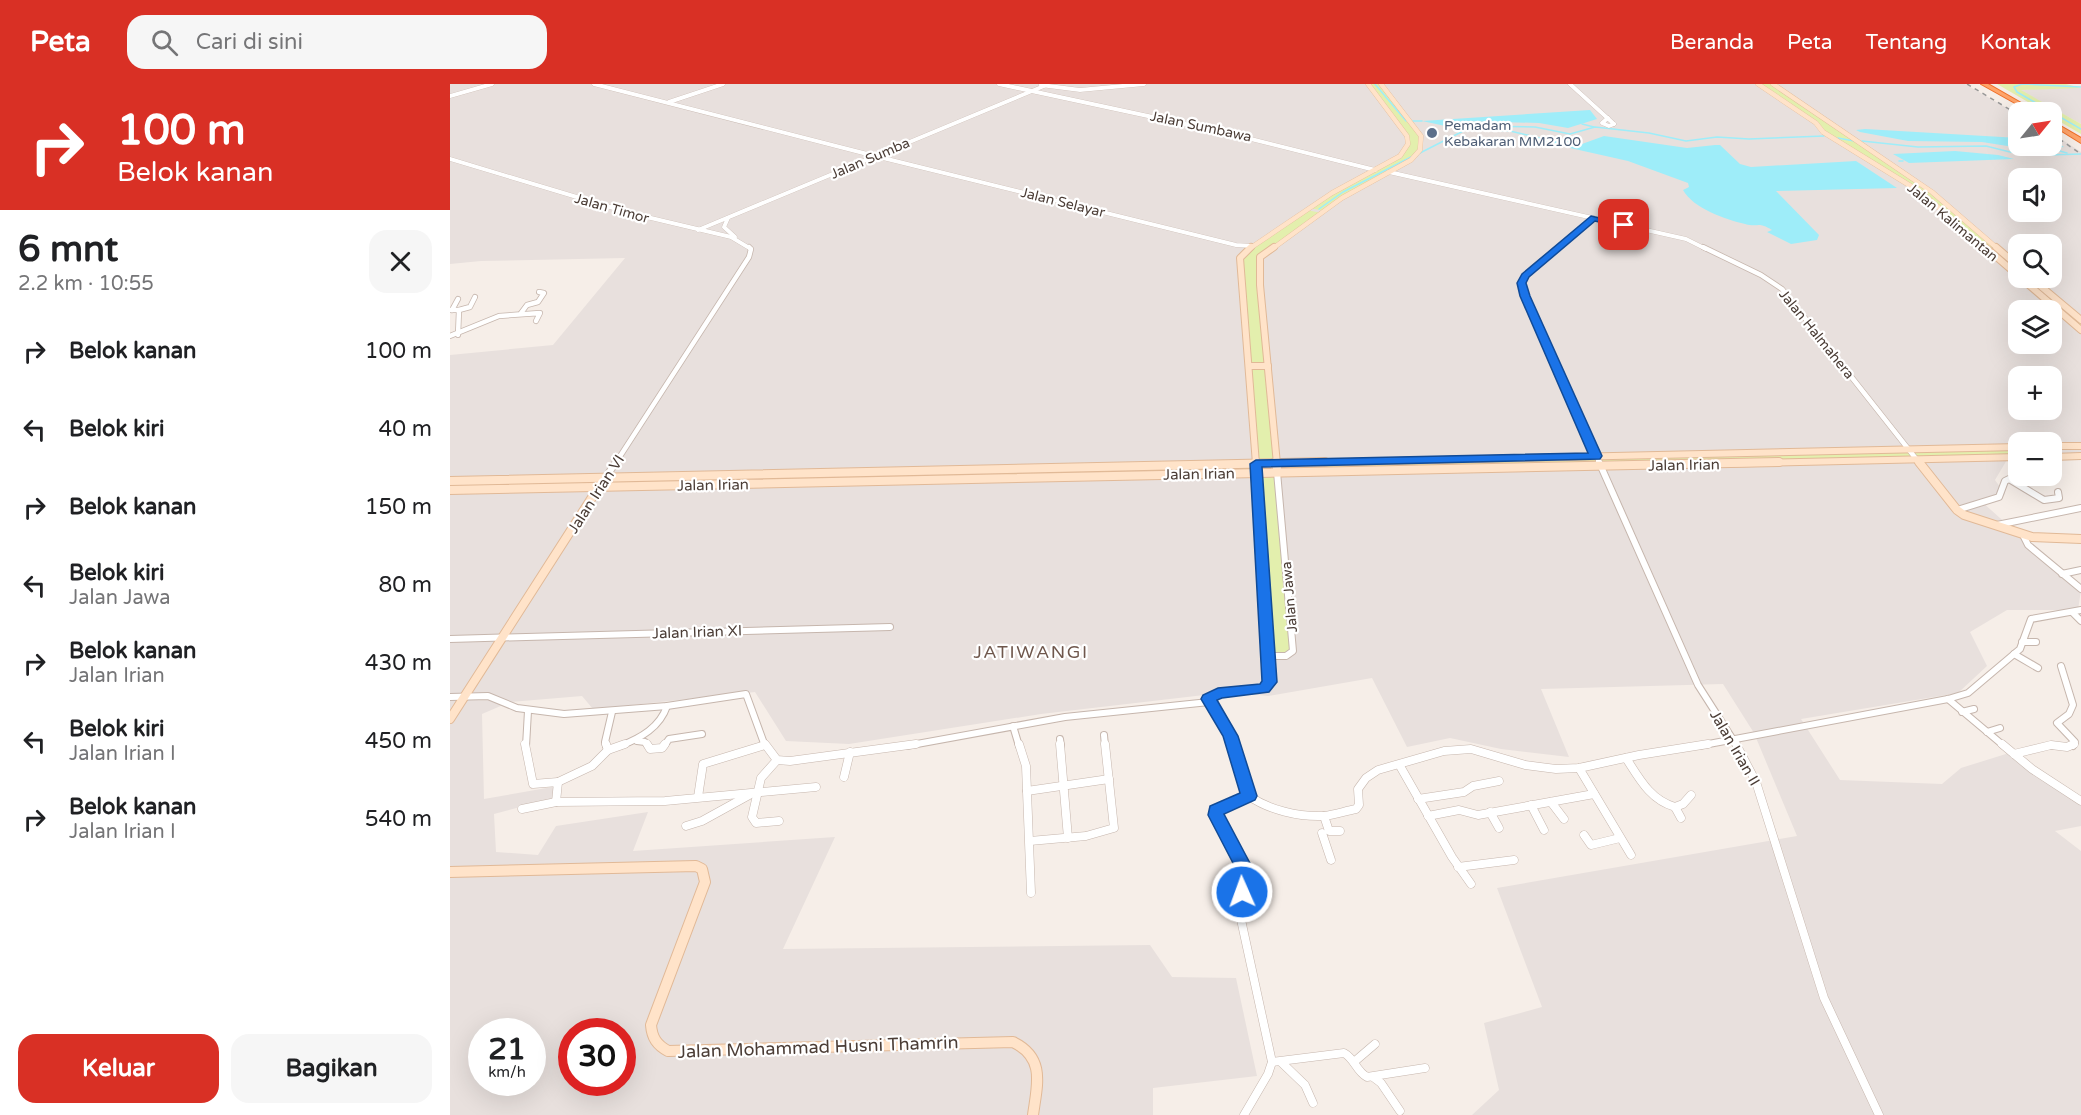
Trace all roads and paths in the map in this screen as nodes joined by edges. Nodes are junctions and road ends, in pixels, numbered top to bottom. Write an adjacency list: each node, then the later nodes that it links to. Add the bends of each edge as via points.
1 (492, 84): 18 (street)
2 (594, 84): 20 (street, Jalan Selayar)
3 (723, 84): 20 (street)
4 (999, 84): 17 (street, Jalan Sumbawa)
5 (1110, 84): 16 (street)
6 (1144, 84): 15 (street)
7 (1368, 84): 24 (street)
8 (1381, 84): 23 (street)
9 (1570, 84): 22 (street)
10 (1758, 84): 27 (street, Jalan Kalimantan)
11 (1773, 84): 25 (street, Jalan Kalimantan)
12 (1975, 84): 21 (highway)
13 (1984, 84): 19 (highway)
14 (1040, 85): 16 (street); 17 (street, Jalan Sumba)
15 (1124, 85): 16 (street)
16 (1087, 87)
17 (1031, 91): 33 (street, Jalan Sumba); 35 (street, Jalan Sumbawa)
18 (450, 96)
19 (2016, 102)
20 (667, 103): 33 (street, Jalan Selayar)
21 (2008, 103)
22 (1608, 118)
23 (1411, 121): 24 (street); 29 (street)
24 (1397, 123): 28 (street)
25 (1842, 131): 27 (street); 30 (street, Jalan Kalimantan)
26 (2062, 131): 31 (highway)
27 (1828, 134): 32 (street, Jalan Kalimantan)
28 (1407, 136): 29 (street); 35 (street, via 1403,153)
29 (1421, 136): 36 (street, Jalan Jawa, via 1418,154)
30 (1858, 142): 32 (street); 38 (street, Jalan Kalimantan)
31 (2081, 142)
32 (1847, 145): 37 (street, Jalan Kalimantan)
33 (875, 156): 39 (street, Jalan Sumba); 43 (street, Jalan Selayar)
34 (450, 159): 41 (street, Jalan Timor)
35 (1376, 169): 44 (street)
36 (1389, 172): 40 (street, Jalan Halmahera); 63 (street, Jalan Jawa, via 1342,198 1260,257)
37 (1892, 174): 38 (street); 47 (street, Jalan Kalimantan, via 1922,193)
38 (1907, 174): 46 (street, Jalan Kalimantan)
39 (729, 217): 41 (street, Jalan Sumba); 42 (street, via 724,227)
40 (1594, 218): 67 (street, Jalan Halmahera, via 1686,239 1776,284); 68 (street, Jalan Irian II, via 1525,276 1521,287)
41 (697, 231): 42 (street, Jalan Timor)
42 (738, 238): 48 (street, Jalan Timor, via 751,252)
43 (1221, 243): 44 (street, Jalan Selayar); 45 (street, Jalan Selayar)
44 (1252, 246): 45 (street)
45 (1242, 254): 62 (street, Jalan Jawa)
46 (2008, 258)
47 (2008, 268)
48 (741, 269): 78 (street, Jalan Irian VI)
49 (2031, 288): 59 (street, Jalan Kalimantan)
50 (2043, 288): 57 (street)
51 (539, 292): 56 (street, via 544,293 538,302 527,305)
52 (475, 297): 55 (street, via 470,307)
53 (458, 299): 54 (street)
54 (451, 310): 55 (street)
55 (459, 310): 60 (street)
56 (521, 313): 58 (street, via 540,313); 60 (street, via 492,318)
57 (2081, 320)
58 (536, 321)
59 (2081, 330)
60 (458, 335): 61 (street)
61 (450, 336)
62 (1250, 366): 63 (street); 73 (street, Jalan Jawa)
63 (1268, 366): 75 (street, Jalan Jawa)
64 (2062, 446): 65 (street)
65 (2081, 446)
66 (2008, 447): 67 (street, Jalan Irian)
67 (1907, 449): 68 (street, Jalan Irian); 72 (street, Jalan Halmahera)
68 (1596, 456): 74 (street, Jalan Irian II); 75 (street, Jalan Irian)
69 (2081, 456): 70 (street)
70 (2062, 457)
71 (2008, 458): 72 (street, Jalan Irian)
72 (1917, 460): 74 (street, Jalan Irian); 85 (street)
73 (1256, 464): 75 (street, Jalan Irian); 76 (street, Jalan Irian); 77 (street, Jalan Jawa)
74 (1600, 467): 75 (street, Jalan Irian); 121 (street, Jalan Irian II, via 1698,685)
75 (1277, 468): 77 (street, Jalan Irian); 101 (street, Jalan Jawa, via 1293,651 1286,656)
76 (934, 470): 78 (street, Jalan Irian); 79 (street)
77 (1257, 473): 79 (street, Jalan Irian); 101 (street, Jalan Jawa)
78 (606, 477): 80 (street, Jalan Irian); 81 (street, Jalan Irian VI)
79 (931, 480): 81 (street, Jalan Irian)
80 (450, 481)
81 (599, 487): 82 (street, Jalan Irian); 96 (street, Jalan Irian VI)
82 (450, 490)
83 (2058, 492): 85 (street, via 2059,498 2044,500 2009,479 1999,497)
84 (2081, 508): 86 (street)
85 (1957, 510): 86 (street)
86 (1993, 525): 87 (street)
87 (2023, 535): 88 (street); 90 (street, via 2028,545)
88 (2081, 539)
89 (2081, 570): 90 (street)
90 (2062, 574): 91 (street)
91 (2081, 590)
92 (2081, 610): 93 (street)
93 (2073, 613): 94 (street); 98 (street, via 2031,619)
94 (2081, 621)
95 (890, 627): 96 (street, Jalan Irian XI)
96 (503, 638): 97 (street, Jalan Irian XI); 104 (street, Jalan Irian VI)
97 (450, 639)
98 (2022, 642): 99 (street); 100 (street)
99 (2036, 642)
100 (2014, 654): 103 (street); 106 (street, via 1968,693)
101 (1269, 656): 107 (street, via 1268,686 1218,693)
102 (2061, 666): 125 (street, via 2073,705 2057,723 2074,745 2052,745)
103 (2038, 668)
104 (465, 696): 105 (street); 110 (street, via 488,696); 113 (street, Jalan Irian VI)
105 (450, 697)
106 (1948, 699): 112 (street); 121 (street)
107 (1209, 702): 114 (street, via 1083,714); 140 (street, via 1231,736)
108 (667, 706): 111 (street); 120 (street, via 663,718); 122 (street, via 746,694)
109 (1974, 709): 112 (street)
110 (528, 711): 111 (street); 133 (street, via 525,744 534,771 533,784)
111 (612, 712): 123 (street, via 605,742)
112 (1962, 712): 116 (street)
113 (450, 719)
114 (1013, 726): 124 (street); 136 (street, via 1026,766)
115 (2000, 728): 116 (street)
116 (1987, 732): 125 (street)
117 (702, 734): 120 (street, via 669,739 656,749)
118 (1104, 735): 131 (street)
119 (1060, 739): 134 (street)
120 (637, 740): 123 (street)
121 (1734, 740): 126 (street); 180 (street, Jalan Irian II, via 1756,782 1824,998)
122 (765, 745): 127 (street); 141 (street, via 703,764)
123 (608, 750): 133 (street, via 592,766)
124 (850, 752): 127 (street); 130 (street)
125 (2014, 754): 143 (street)
126 (1626, 758): 129 (street); 147 (street, via 1656,799)
127 (777, 760): 137 (street, via 763,773)
128 (1400, 766): 129 (street, via 1463,748 1543,769); 142 (street); 150 (street, via 1378,770 1366,778 1358,789 1356,809)
129 (1579, 768): 138 (street)
130 (844, 777)
131 (1109, 778): 134 (street); 161 (street, via 1114,828)
132 (1499, 781): 142 (street, via 1473,786 1464,792)
133 (558, 782): 144 (street)
134 (1064, 785): 136 (street); 161 (street)
135 (816, 787): 137 (street)
136 (1027, 791): 163 (street)
137 (754, 794): 141 (street); 154 (street, via 753,822); 155 (street)
138 (1594, 794): 145 (street); 162 (street)
139 (1691, 795): 147 (street)
140 (1249, 796): 150 (street, via 1264,804); 172 (street, via 1219,807 1216,815 1243,867 1240,915)
141 (698, 797): 144 (street, via 650,802)
142 (1418, 799): 151 (street)
143 (2081, 801)
144 (556, 802): 148 (street)
145 (1551, 802): 146 (street); 153 (street)
146 (1531, 805): 149 (street); 157 (street)
147 (1675, 807): 152 (street)
148 (522, 809)
149 (1491, 812): 151 (street, via 1478,815 1459,810); 156 (street)
150 (1324, 816): 159 (street)
151 (1428, 816): 167 (street)
152 (1681, 818)
153 (1564, 819)
154 (779, 821)
155 (686, 826)
156 (1499, 828)
157 (1544, 830)
158 (1340, 831): 159 (street)
159 (1322, 833): 165 (street)
160 (1584, 835): 162 (street, via 1591,845)
161 (1068, 838): 163 (street)
162 (1620, 838): 164 (street)
163 (1030, 841): 170 (street)
164 (1631, 855)
165 (1331, 860)
166 (1514, 860): 167 (street)
167 (1458, 867): 169 (street)
168 (450, 872): 178 (street, Jalan Mohammad Husni Thamrin, via 696,866 702,869 705,882 651,1025 655,1042 661,1047 668,1051 1013,1042 1028,1049 1036,1062)
169 (1471, 884)
170 (1031, 893)
171 (1375, 1044): 173 (street)
172 (1276, 1062): 173 (street, via 1344,1053); 176 (street, via 1305,1085); 179 (street)
173 (1354, 1062): 175 (street, via 1362,1076)
174 (1425, 1068): 175 (street)
175 (1372, 1077): 177 (street)
176 (1313, 1103)
177 (1400, 1111)
178 (1033, 1115)
179 (1244, 1115)
180 (1879, 1115)

